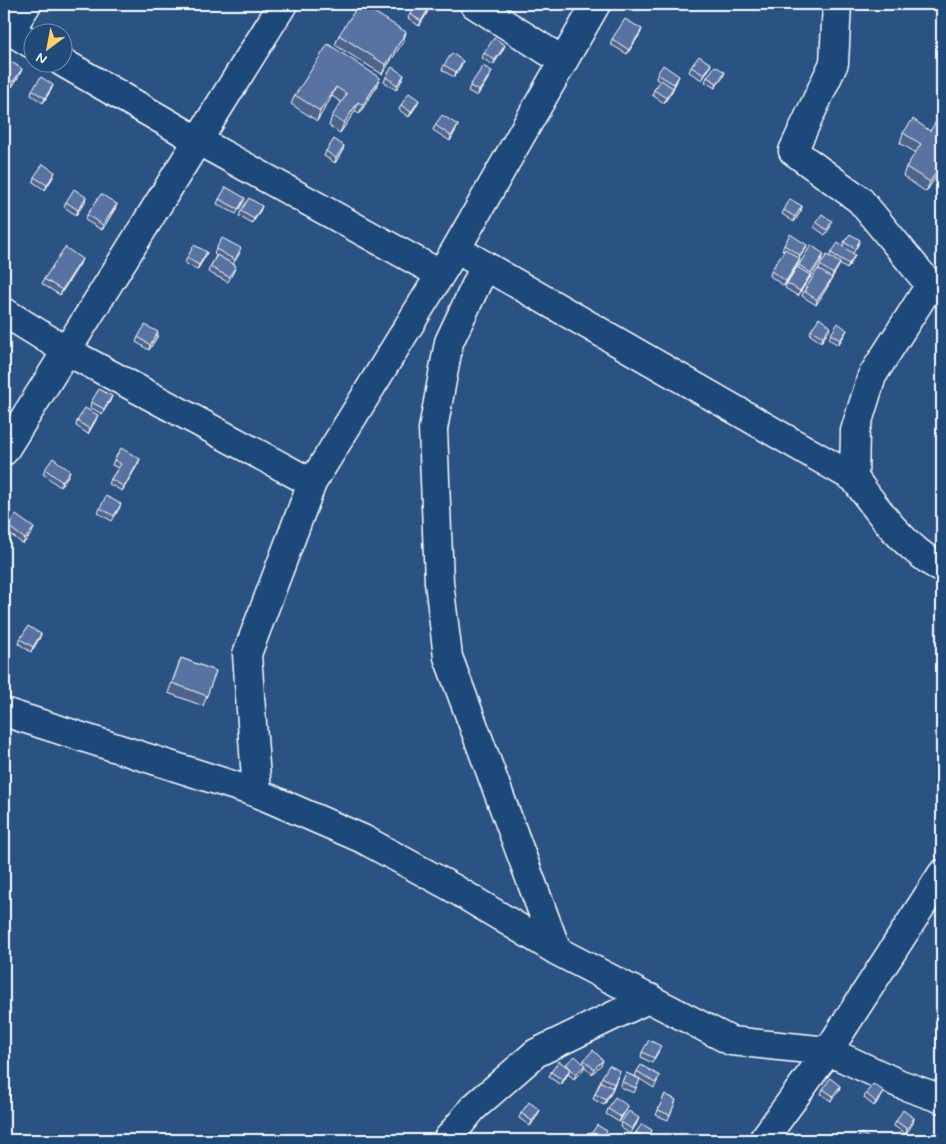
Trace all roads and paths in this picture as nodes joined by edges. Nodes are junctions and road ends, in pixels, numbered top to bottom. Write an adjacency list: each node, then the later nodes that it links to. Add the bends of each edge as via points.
1 (27, 4): 6 (street)
2 (283, 4): 9 (street)
3 (474, 4): 7 (street)
4 (596, 4): 7 (street)
5 (836, 4): 13 (street, via 834,63 793,150 860,200)
6 (15, 34)
7 (563, 61): 10 (street)
8 (72, 68): 9 (street)
9 (197, 140): 12 (street); 15 (street)
10 (456, 250): 11 (street); 12 (street)
11 (485, 266): 17 (street); 23 (street, via 449,342 433,429 439,582 448,656)
12 (440, 274): 18 (street)
13 (938, 288): 17 (street, via 872,376 854,431)
14 (4, 312): 15 (street)
15 (67, 351): 16 (street); 18 (street)
16 (4, 451)
17 (854, 478): 19 (street, via 890,528)
18 (312, 483): 21 (street, via 246,654)
19 (942, 569)
20 (4, 712): 21 (street)
21 (257, 793): 23 (street, via 363,839)
22 (942, 874): 25 (street)
23 (557, 950): 24 (street)
24 (650, 998): 25 (street, via 731,1041); 27 (street, via 536,1053 474,1108)
25 (828, 1052): 26 (street); 28 (street)
26 (942, 1100)
27 (446, 1140)
28 (763, 1140)

